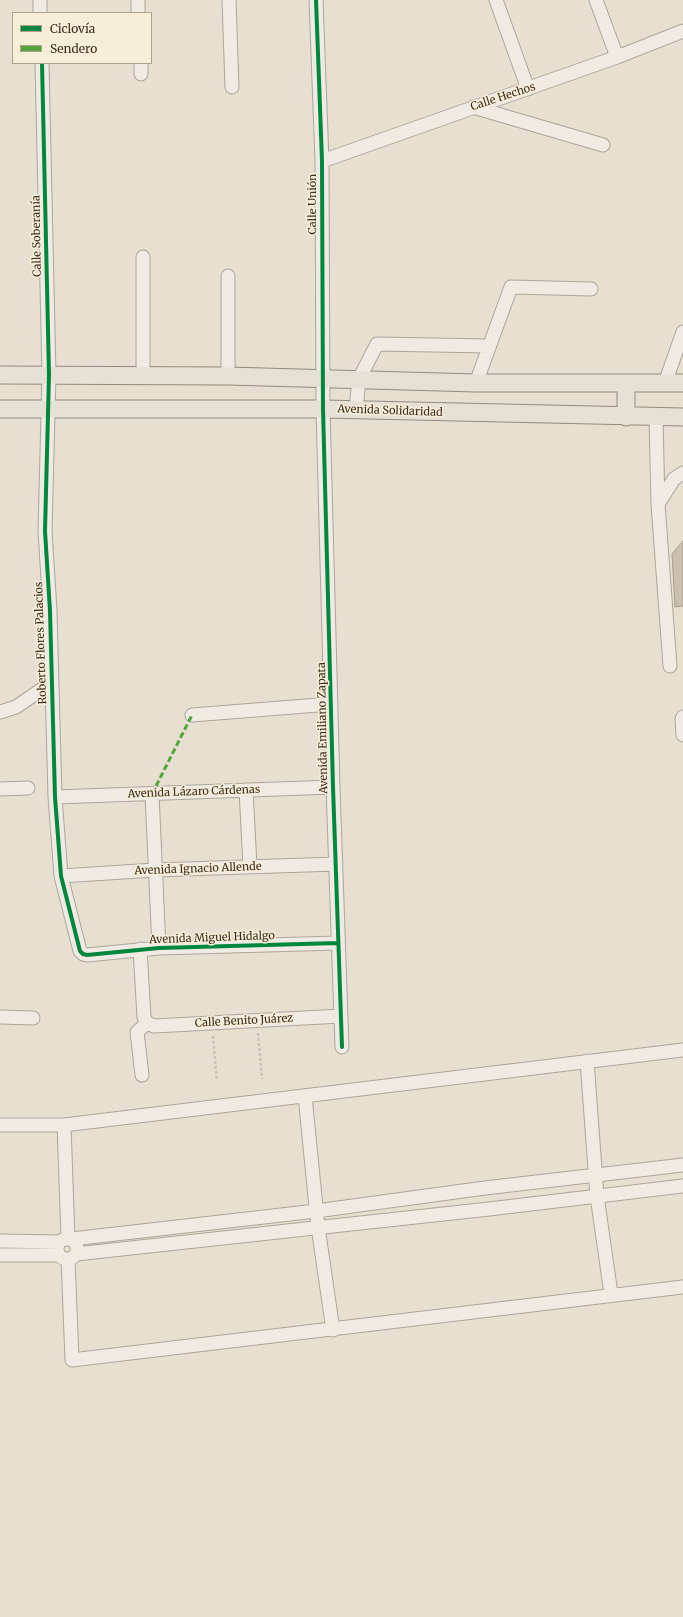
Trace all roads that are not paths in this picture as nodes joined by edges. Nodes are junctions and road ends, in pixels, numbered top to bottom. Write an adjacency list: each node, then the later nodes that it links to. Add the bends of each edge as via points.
1 (40, 0): 7 (street)
2 (138, 0): 8 (street)
3 (229, 0): 12 (street)
4 (316, 0): 16 (street, Calle Unión)
5 (496, 0): 13 (street)
6 (596, 0): 10 (street)
7 (40, 12)
8 (138, 12)
9 (683, 31): 10 (street, Calle Hechos)
10 (617, 57): 13 (street, Calle Hechos)
11 (42, 64): 23 (street, Calle Soberanía)
12 (232, 86)
13 (528, 89): 14 (street, Calle Hechos)
14 (473, 107): 15 (street); 16 (street, Calle Hechos)
15 (603, 145)
16 (322, 161): 26 (street, Calle Unión)
17 (143, 257): 24 (street)
18 (228, 276): 25 (street)
19 (591, 289): 21 (street, via 511,287)
20 (683, 332): 30 (street)
21 (489, 346): 27 (street, via 377,344); 28 (street)
22 (0, 375): 23 (main road)
23 (49, 375): 24 (main road); 32 (street, Calle Soberanía)
24 (144, 375): 25 (main road)
25 (228, 376): 26 (main road)
26 (323, 378): 27 (main road); 34 (street, Calle Unión)
27 (359, 380): 28 (main road); 35 (street)
28 (476, 383): 29 (main road)
29 (626, 383): 30 (main road); 36 (main road)
30 (665, 383): 31 (main road)
31 (683, 383)
32 (48, 408): 33 (main road, Avenida Solidaridad); 34 (main road, Avenida Solidaridad); 42 (street, Roberto Flores Palacios, via 45,531)
33 (0, 409)
34 (323, 409): 35 (main road, Avenida Solidaridad); 43 (street, Avenida Emiliano Zapata)
35 (356, 410): 36 (main road, Avenida Solidaridad)
36 (626, 417): 38 (main road, Avenida Solidaridad)
37 (683, 417): 38 (main road, Avenida Solidaridad)
38 (656, 418): 40 (street)
39 (683, 472): 40 (street, via 674,479)
40 (658, 504): 41 (street)
41 (670, 666)
42 (51, 683): 44 (street, via 16,707); 53 (street, Roberto Flores Palacios)
43 (331, 704): 45 (street); 48 (street, Avenida Emiliano Zapata)
44 (0, 712)
45 (192, 715)
46 (683, 717): 47 (street)
47 (683, 735)
48 (333, 787): 51 (street, Avenida Lázaro Cárdenas); 54 (street, Avenida Emiliano Zapata)
49 (28, 788): 50 (street)
50 (0, 789)
51 (246, 790): 52 (street, Avenida Lázaro Cárdenas); 55 (street)
52 (152, 794): 53 (street, Avenida Lázaro Cárdenas); 56 (street)
53 (55, 796): 57 (street, Roberto Flores Palacios)
54 (336, 864): 55 (street, Avenida Ignacio Allende); 58 (street, Avenida Emiliano Zapata)
55 (250, 866): 56 (street, Avenida Ignacio Allende)
56 (155, 870): 57 (street, Avenida Ignacio Allende); 59 (street)
57 (61, 876): 60 (street, Avenida Miguel Hidalgo, via 80,951 83,954)
58 (338, 943): 59 (street, Avenida Miguel Hidalgo); 61 (street, Avenida Emiliano Zapata)
59 (159, 948): 60 (street, Avenida Miguel Hidalgo)
60 (140, 949): 64 (street, via 144,1017)
61 (341, 1016): 64 (street, Calle Benito Juárez, via 154,1026); 65 (street, Avenida Emiliano Zapata)
62 (0, 1018): 63 (street)
63 (33, 1018)
64 (147, 1023): 68 (street, via 137,1032)
65 (342, 1047)
66 (683, 1050): 67 (street)
67 (587, 1061): 69 (street); 73 (street)
68 (142, 1075)
69 (304, 1096): 71 (street); 76 (street)
70 (0, 1125): 71 (street)
71 (64, 1125): 78 (street)
72 (683, 1165): 73 (street)
73 (595, 1176): 75 (street); 76 (street)
74 (683, 1186): 75 (street)
75 (597, 1196): 77 (street); 83 (street)
76 (316, 1210): 77 (street); 78 (street)
77 (318, 1227): 81 (street); 84 (street)
78 (66, 1240): 79 (street); 81 (street, via 57,1246); 81 (street, via 76,1243 78,1248)
79 (0, 1241)
80 (0, 1256): 81 (street)
81 (67, 1256): 84 (street, via 72,1360)
82 (683, 1287): 83 (street)
83 (611, 1294): 84 (street)
84 (332, 1330)

